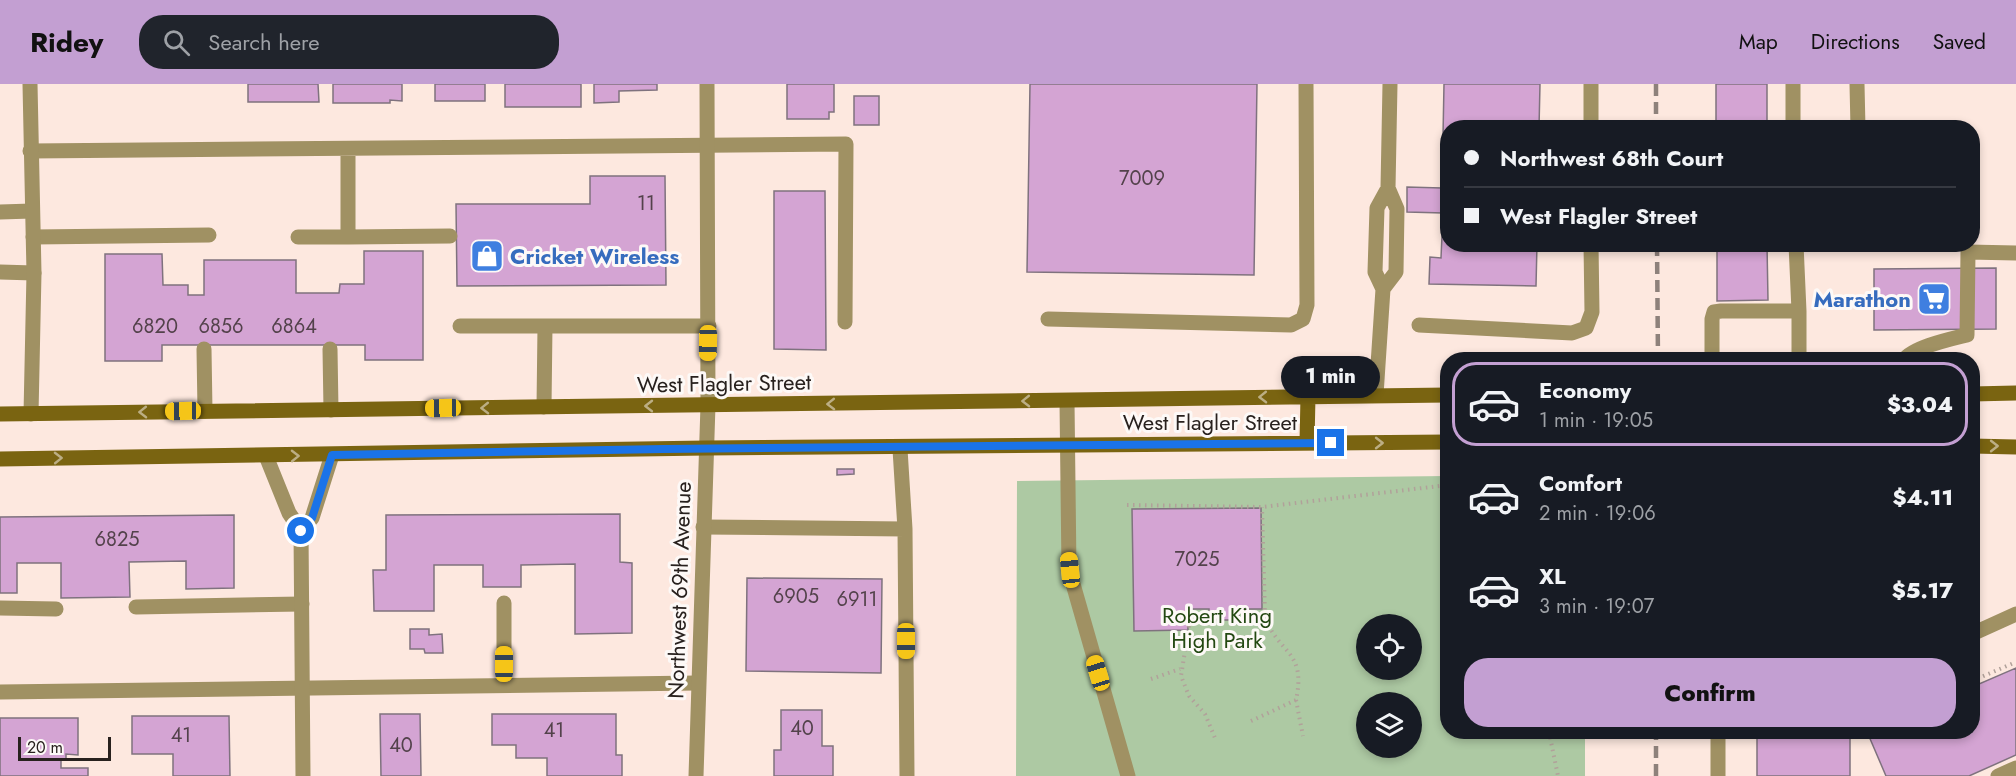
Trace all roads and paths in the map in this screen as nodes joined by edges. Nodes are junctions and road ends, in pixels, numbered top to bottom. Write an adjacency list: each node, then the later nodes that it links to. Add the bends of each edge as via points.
1 (30, 84): 13 (street)
2 (707, 84): 11 (street, Northwest 69th Avenue)
3 (1306, 84): 29 (street, via 1307,305 1303,319 1291,325)
4 (1390, 84): 42 (street, via 1388,188 1397,209 1396,272 1383,289)
5 (1591, 84): 8 (street)
6 (1792, 84): 9 (street)
7 (1857, 84): 10 (street)
8 (1591, 120)
9 (1793, 120)
10 (1858, 120)
11 (707, 145): 12 (street); 30 (street, via 846,144); 34 (street, Northwest 69th Avenue)
12 (348, 149): 13 (street); 20 (street)
13 (30, 151): 14 (street)
14 (32, 211): 15 (street); 18 (street)
15 (0, 212)
16 (209, 235): 18 (street)
17 (450, 236): 20 (street)
18 (33, 237): 27 (street)
19 (298, 237): 20 (street)
20 (348, 237)
21 (1592, 252): 31 (street, via 1592,312 1586,328 1572,333)
22 (1796, 252): 28 (street)
23 (1968, 252): 39 (street, via 1967,335)
24 (1980, 252): 25 (street)
25 (2016, 252)
26 (0, 272): 27 (street)
27 (34, 273): 51 (street)
28 (1799, 311): 37 (street, via 1714,312); 38 (street)
29 (1048, 319)
30 (845, 322)
31 (1419, 325)
32 (460, 326): 33 (street)
33 (545, 326): 34 (street); 47 (street)
34 (709, 326): 46 (street, Northwest 69th Avenue)
35 (204, 349): 49 (street)
36 (330, 349): 48 (street)
37 (1712, 352)
38 (1799, 352)
39 (1914, 352)
40 (1980, 393): 41 (main road)
41 (2016, 393)
42 (1376, 395): 43 (main road, West Flagler Street); 44 (main road, West Flagler Street)
43 (1440, 395)
44 (1308, 396): 45 (main road, West Flagler Street, one-way to 45); 53 (main road)
45 (1067, 401): 46 (main road, West Flagler Street, one-way to 46); 54 (street)
46 (708, 405): 47 (main road, West Flagler Street, one-way to 47); 57 (street, Northwest 69th Avenue)
47 (544, 407): 48 (main road, West Flagler Street, one-way to 48)
48 (331, 410): 49 (main road, West Flagler Street)
49 (205, 411): 51 (main road, West Flagler Street, one-way to 51)
50 (0, 414): 51 (main road, West Flagler Street)
51 (31, 414)
52 (1440, 442): 53 (main road, West Flagler Street, one-way to 52)
53 (1307, 443): 54 (main road, West Flagler Street)
54 (1067, 445): 58 (main road, West Flagler Street); 94 (street, via 1070,570)
55 (1980, 446): 56 (main road, one-way to 56)
56 (2016, 447)
57 (706, 448): 58 (main road, West Flagler Street); 59 (main road, West Flagler Street); 65 (street, Northwest 69th Avenue)
58 (900, 448): 66 (street)
59 (332, 455): 60 (main road, West Flagler Street, one-way to 59); 67 (street, via 312,518)
60 (266, 456): 61 (main road, West Flagler Street, one-way to 60); 67 (street, via 289,513)
61 (0, 459)
62 (1440, 485): 64 (path)
63 (1127, 505): 64 (path)
64 (1262, 507): 84 (path, via 1265,616 1297,665 1300,679)
65 (703, 527): 66 (street); 80 (street, Northwest 69th Avenue)
66 (905, 529): 93 (street)
67 (301, 531): 68 (street)
68 (302, 603): 70 (street); 82 (street)
69 (504, 603): 81 (street)
70 (136, 607)
71 (0, 608): 72 (street)
72 (56, 609)
73 (2016, 614): 75 (street)
74 (1189, 626): 77 (path, via 1189,642)
75 (1980, 630)
76 (2016, 662): 78 (path)
77 (1180, 669): 79 (path); 87 (path, via 1189,696 1204,714)
78 (1980, 678)
79 (1151, 679)
80 (698, 683): 81 (street); 92 (street, Northwest 69th Avenue)
81 (504, 685): 82 (street)
82 (303, 687): 83 (street); 91 (street)
83 (0, 692)
84 (1296, 700): 85 (path); 86 (path)
85 (1251, 721)
86 (1303, 736)
87 (1215, 738)
88 (1550, 739): 95 (path)
89 (1718, 739): 96 (street)
90 (2016, 768): 97 (street)
91 (303, 776)
92 (696, 776)
93 (908, 776)
94 (1128, 776)
95 (1558, 776)
96 (1718, 776)
97 (1998, 776)

